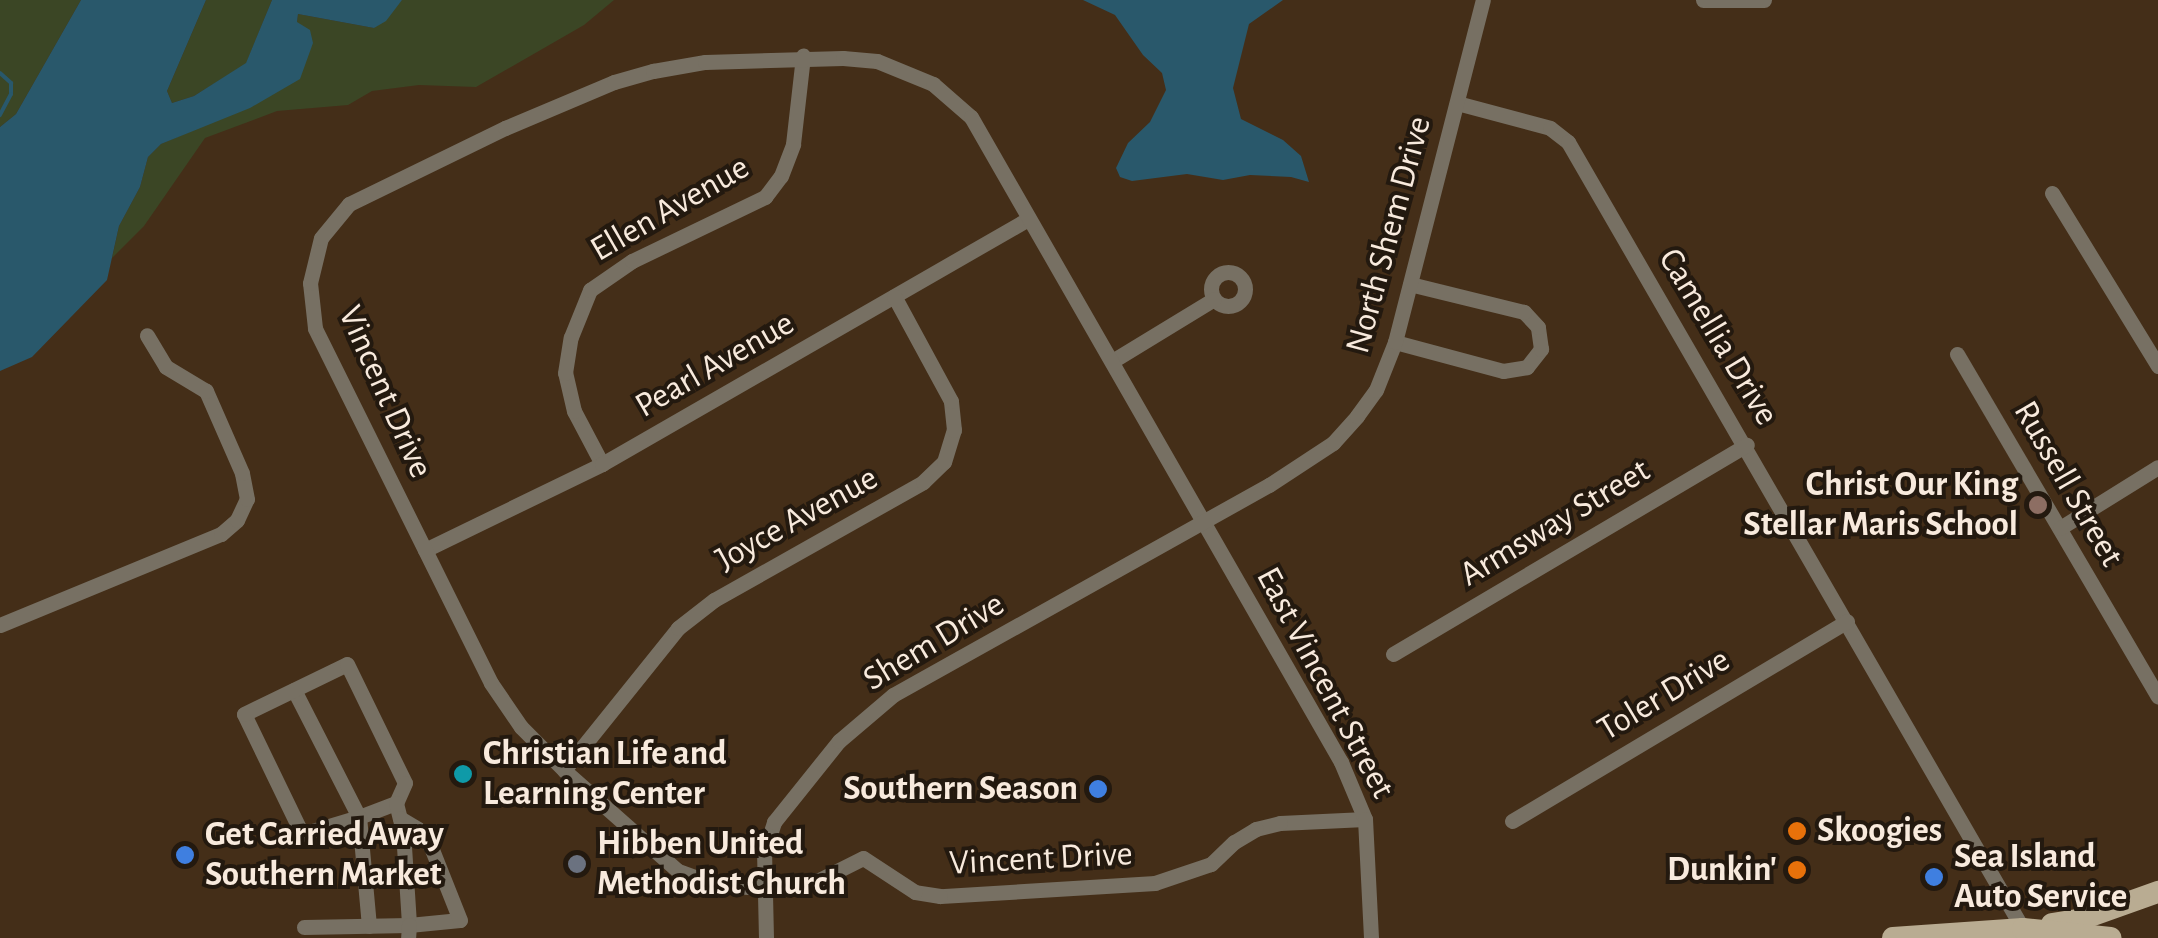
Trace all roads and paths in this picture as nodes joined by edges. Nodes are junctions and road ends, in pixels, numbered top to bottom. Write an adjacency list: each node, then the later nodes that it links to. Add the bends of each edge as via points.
1 (1483, 0): 5 (street, North Shem Drive)
2 (1703, 0): 3 (street)
3 (1764, 0)
4 (802, 56): 7 (street, Vincent Drive, via 877,61 933,84 971,117); 17 (street, Ellen Avenue, via 793,144 782,176 764,197 632,261 590,290 571,337 566,373 574,411); 21 (street, Vincent Drive, via 705,62 614,82 348,204 322,238 310,282 314,328)
5 (1457, 102): 8 (street, North Shem Drive); 16 (street, Camellia Drive, via 1550,128 1568,142)
6 (2052, 193): 15 (street)
7 (1028, 220): 9 (street, Pearl Avenue); 14 (street, Vincent Drive)
8 (1410, 284): 12 (street, North Shem Drive); 12 (street, via 1524,312 1538,326 1541,349 1527,368 1503,372)
9 (894, 296): 17 (street, Pearl Avenue); 27 (street, Joyce Avenue, via 951,401 954,430 944,462 922,482 714,600 678,628)
10 (1214, 299): 14 (street)
11 (147, 335): 23 (street, via 166,368 206,391 242,473 247,498 237,520 222,534)
12 (1395, 342): 19 (street, North Shem Drive, via 1376,390 1333,443)
13 (1957, 354): 20 (street, Russell Street)
14 (1114, 360): 19 (street, Vincent Drive)
15 (2158, 366)
16 (1747, 444): 22 (street, Camellia Drive); 24 (street, Armsway Street)
17 (602, 464): 21 (street, Pearl Avenue)
18 (2158, 466): 20 (street)
19 (1205, 522): 30 (street, East Vincent Street, via 1341,762); 32 (street, Shem Drive, via 893,695 840,741 774,822 764,852)
20 (2060, 528): 26 (street, Russell Street)
21 (425, 550): 27 (street, Vincent Drive, via 491,683)
22 (1846, 621): 31 (street, Toler Drive); 36 (street, Camellia Drive)
23 (0, 625)
24 (1393, 654)
25 (294, 690): 28 (street, via 347,664 405,784); 29 (street); 29 (street, via 244,714 302,834)
26 (2158, 696)
27 (564, 770): 32 (street, Vincent Drive, via 678,871 716,886)
28 (398, 811): 29 (street); 37 (street); 37 (street, via 431,848 460,920)
29 (359, 817): 34 (street)
30 (1365, 819): 32 (street, Vincent Drive, via 1256,830 1211,864 1155,883 940,896 914,892 863,858 818,880); 39 (street, East Vincent Street)
31 (1512, 821)
32 (764, 888): 38 (street, Shem Drive)
33 (2158, 892): 36 (main road)
34 (370, 926): 35 (street); 37 (street)
35 (304, 927)
36 (2023, 929): 40 (main road); 41 (main road)
37 (409, 931)
38 (766, 938)
39 (1371, 938)
40 (1893, 938)
41 (2111, 938)

